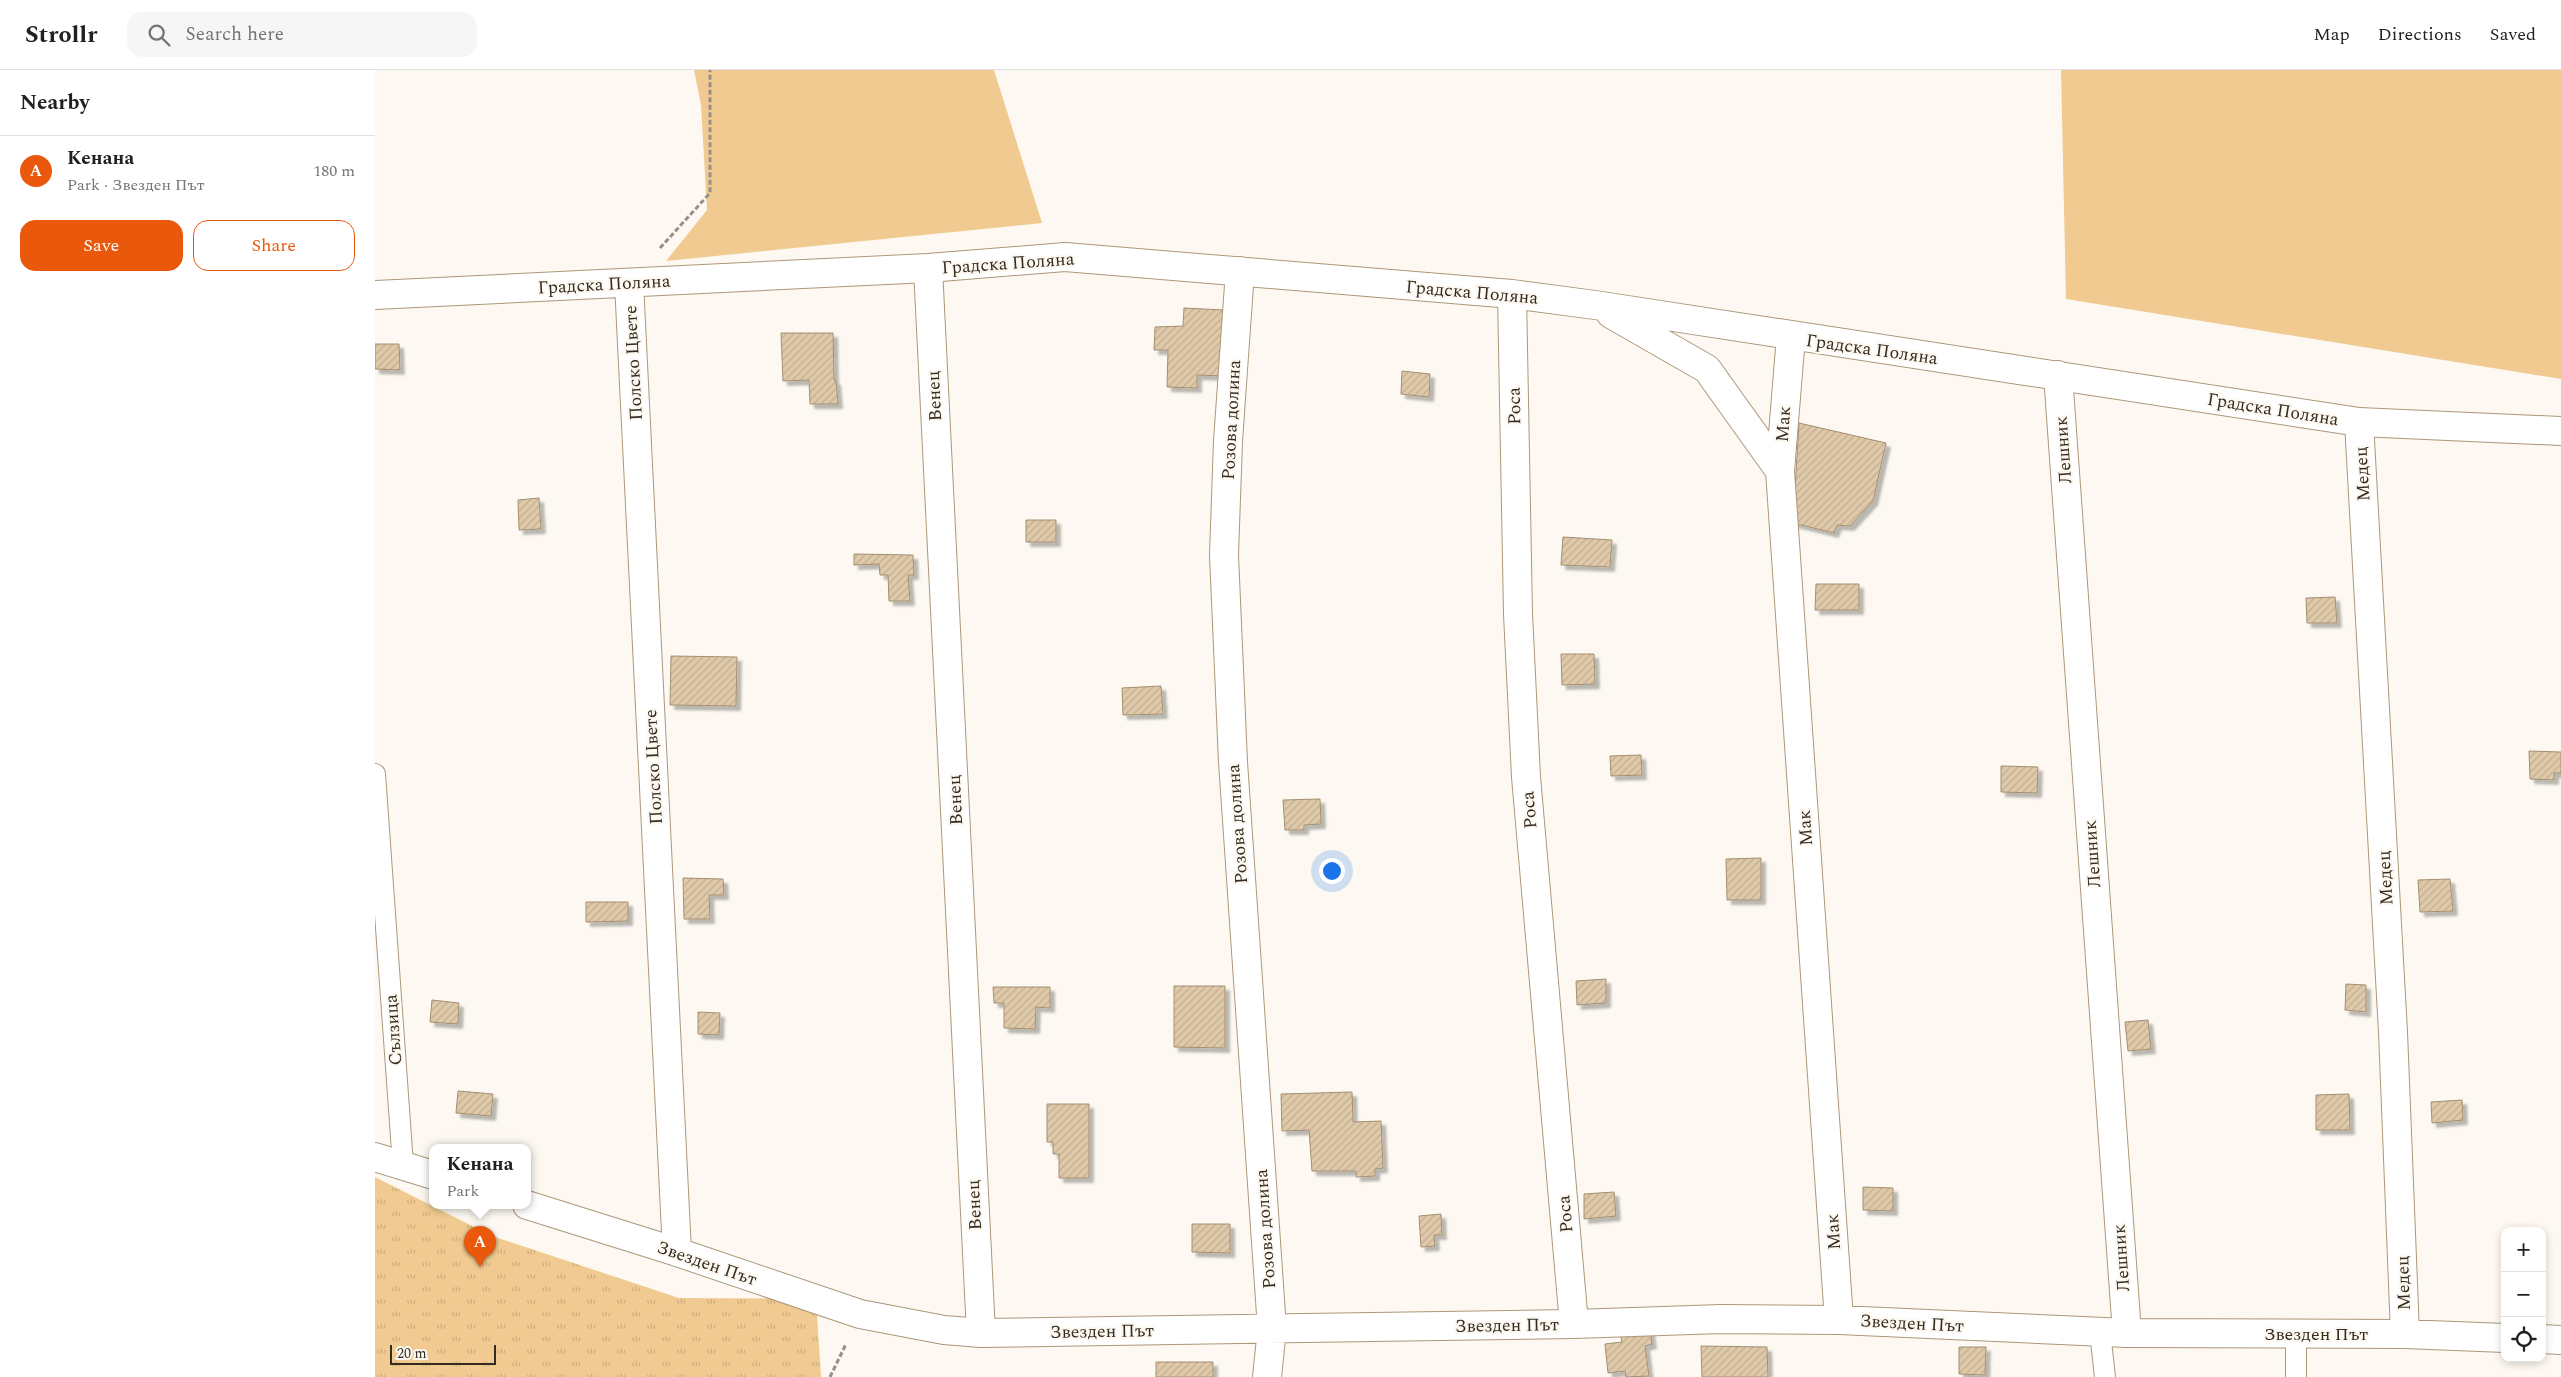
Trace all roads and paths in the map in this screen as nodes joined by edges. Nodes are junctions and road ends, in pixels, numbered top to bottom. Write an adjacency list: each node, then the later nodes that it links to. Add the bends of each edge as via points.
1 (710, 70): 4 (path, via 710,193)
2 (928, 268): 3 (street, Градска Поляна, via 1065,257); 4 (street, Градска Поляна); 23 (street, Венец)
3 (1240, 271): 5 (street, Градска Поляна); 21 (street, Розова долина, via 1224,555 1233,762)
4 (629, 283): 6 (street, Градска Поляна); 18 (street, Полско Цвете)
5 (1512, 294): 7 (street, Градска Поляна); 20 (street, Роса, via 1518,614 1526,777)
6 (375, 295)
7 (1595, 305): 8 (street, Градска Поляна); 12 (street, via 1707,369)
8 (1791, 336): 9 (street, Градска Поляна); 12 (street, Мак)
9 (2058, 376): 10 (street, Градска Поляна); 22 (street, Лешник)
10 (2359, 422): 11 (street, Градска Поляна); 25 (street, Медец, via 2393,1032)
11 (2561, 431)
12 (1780, 471): 19 (street, Мак)
13 (375, 774): 15 (lane, Сълзица)
14 (375, 1157): 15 (street)
15 (403, 1165): 16 (street)
16 (429, 1174)
17 (531, 1206): 18 (street, Звезден Път)
18 (677, 1252): 23 (street, Звезден Път, via 860,1314 945,1330)
19 (1839, 1320): 20 (street, Звезден Път, via 1721,1318); 22 (street, Звезден Път)
20 (1574, 1324): 21 (street, Звезден Път)
21 (1271, 1329): 23 (street, Звезден Път); 29 (street, Розова долина)
22 (2114, 1332): 24 (street, Звезден Път); 30 (lane)
23 (981, 1333)
24 (2296, 1333): 25 (street, Звезден Път); 31 (lane)
25 (2405, 1334): 26 (street, Звезден Път)
26 (2501, 1338)
27 (2546, 1339): 28 (street)
28 (2561, 1340)
29 (1267, 1377)
30 (2105, 1377)
31 (2296, 1377)

